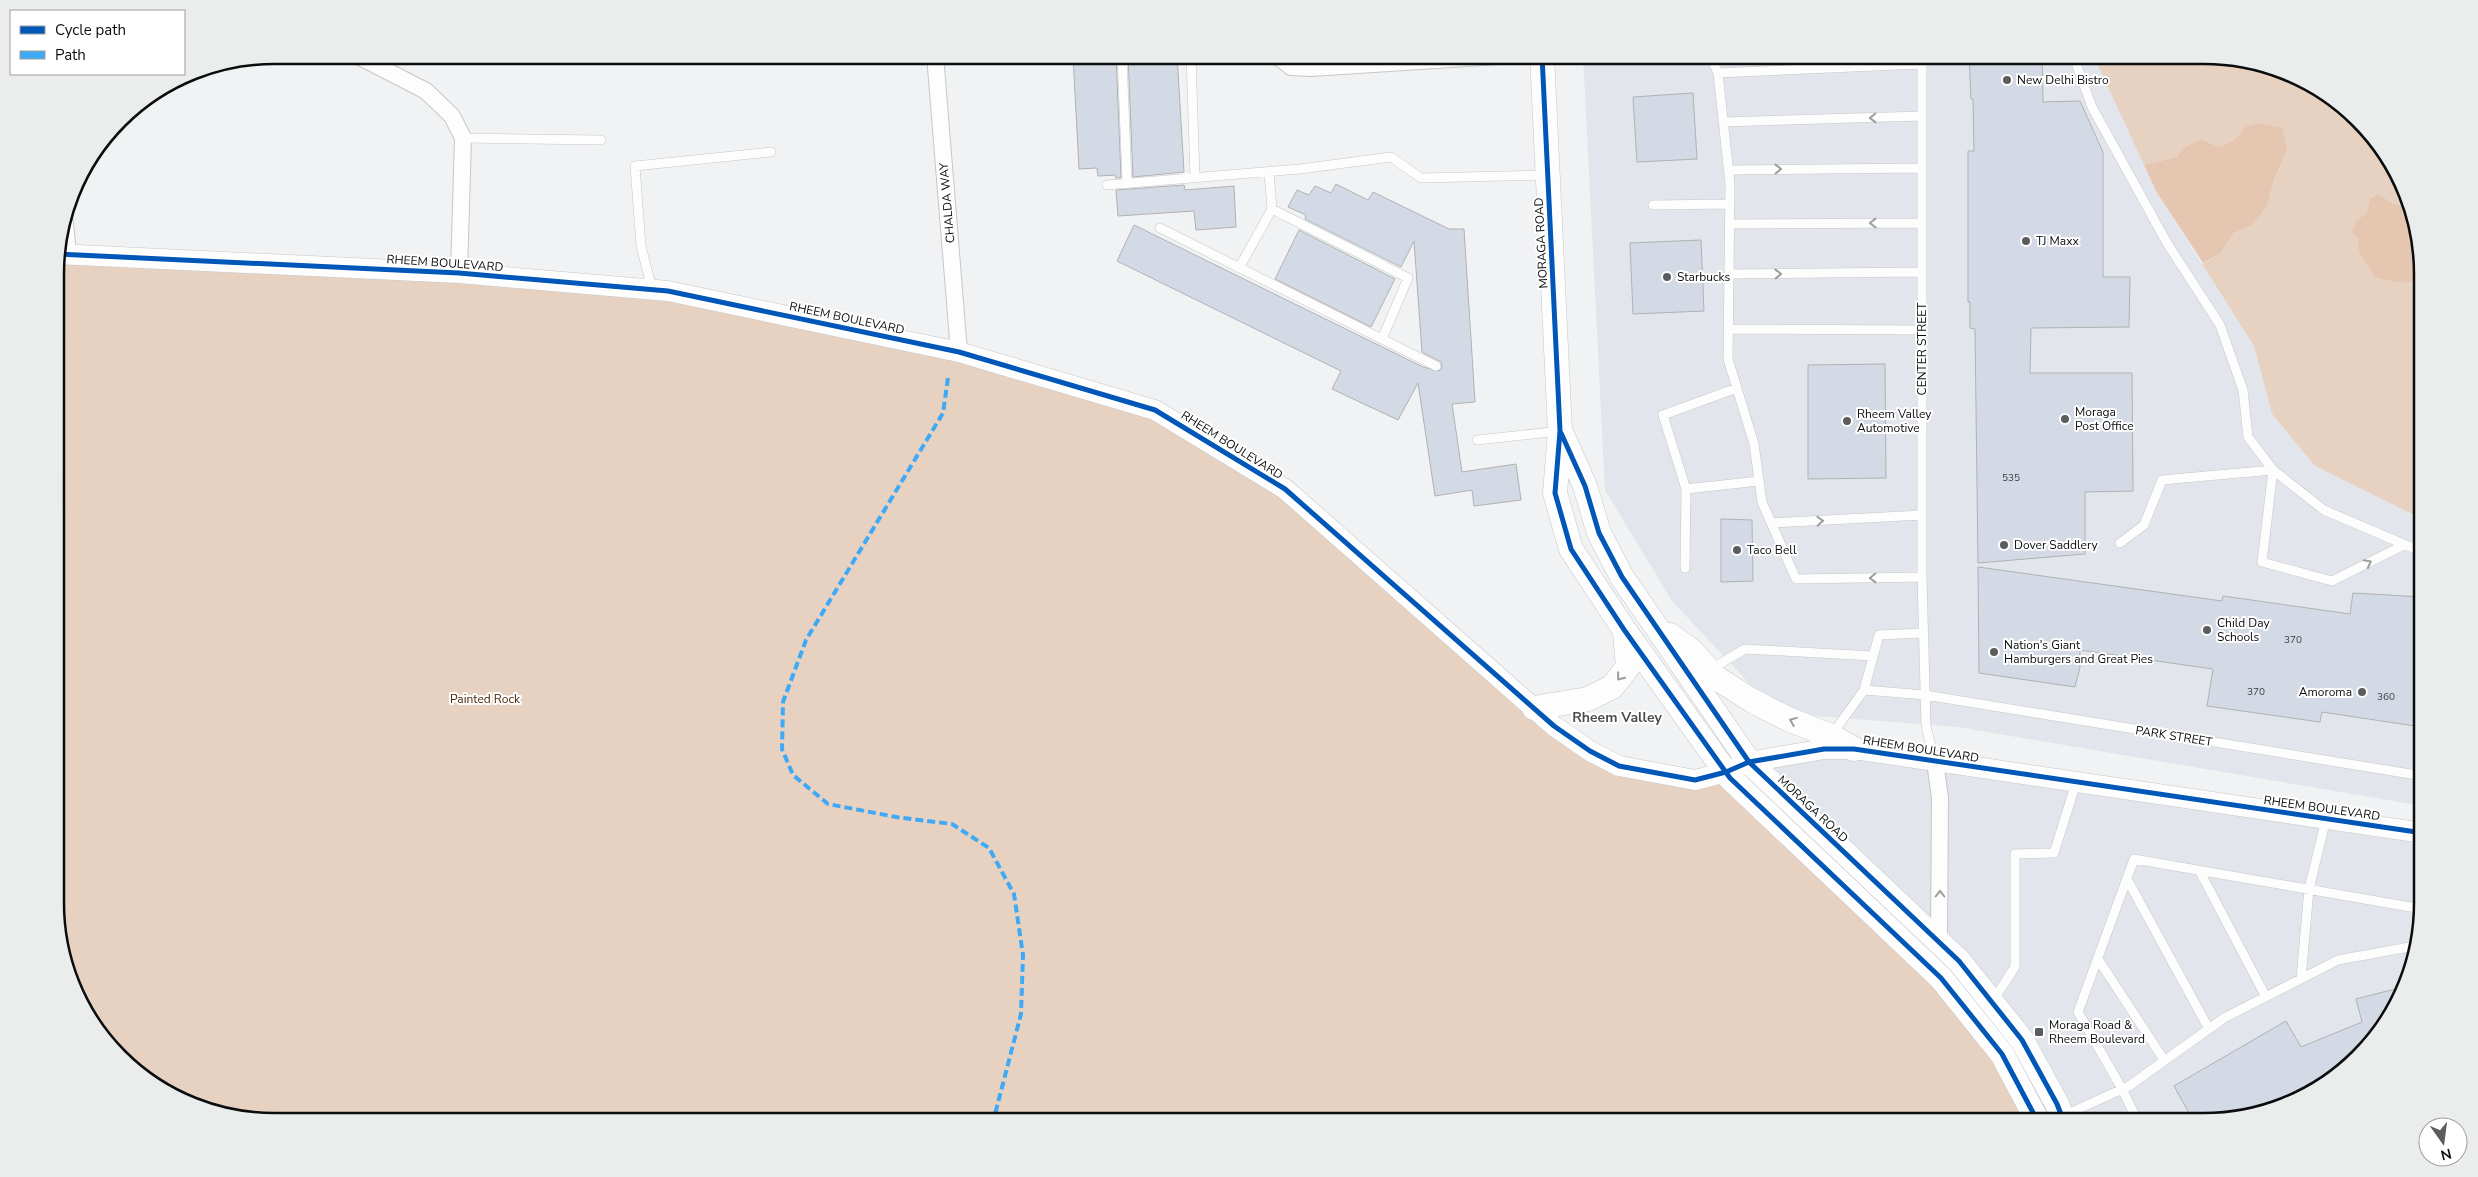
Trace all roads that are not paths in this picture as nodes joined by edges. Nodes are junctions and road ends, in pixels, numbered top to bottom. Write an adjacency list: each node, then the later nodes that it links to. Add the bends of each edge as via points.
1 (374, 64): 15 (street, via 426,91 452,116)
2 (936, 64): 40 (street, CHALDA WAY)
3 (1122, 64): 23 (lane)
4 (1191, 64): 22 (lane)
5 (1287, 64): 6 (street, via 1311,68)
6 (1363, 64)
7 (1542, 64): 21 (main road, MORAGA ROAD)
8 (1714, 64): 12 (lane)
9 (1854, 64): 12 (lane)
10 (1922, 64): 13 (lane, CENTER STREET)
11 (2077, 64): 45 (lane, via 2092,108 2167,243 2220,325 2243,390 2248,438)
12 (1718, 72): 14 (lane)
13 (1922, 116): 14 (lane, one-way to 14); 18 (lane, CENTER STREET)
14 (1723, 122): 19 (lane)
15 (463, 138): 16 (lane); 34 (street)
16 (601, 140)
17 (771, 152): 36 (lane, via 635,166 641,246)
18 (1922, 168): 19 (lane, one-way to 18); 28 (lane, CENTER STREET)
19 (1729, 170): 25 (lane)
20 (1269, 172): 21 (lane, via 1391,157 1421,178); 22 (lane); 27 (lane)
21 (1547, 175): 43 (main road, MORAGA ROAD)
22 (1195, 178): 23 (lane)
23 (1127, 184): 24 (lane)
24 (1107, 185)
25 (1730, 204): 26 (lane); 29 (lane)
26 (1653, 205)
27 (1272, 209): 32 (lane); 39 (lane, via 1408,278)
28 (1922, 223): 29 (lane, one-way to 29); 33 (lane, CENTER STREET)
29 (1730, 224): 35 (lane)
30 (1160, 228): 32 (lane)
31 (65, 254): 34 (street, RHEEM BOULEVARD)
32 (1240, 268): 39 (lane)
33 (1922, 272): 35 (lane, one-way to 33); 38 (lane, CENTER STREET)
34 (459, 273): 36 (street, RHEEM BOULEVARD)
35 (1729, 274): 37 (lane)
36 (652, 289): 40 (street, RHEEM BOULEVARD)
37 (1728, 329): 38 (lane); 42 (lane, via 1728,360)
38 (1922, 330): 48 (lane, CENTER STREET)
39 (1382, 339): 41 (lane)
40 (959, 352): 62 (street, RHEEM BOULEVARD, via 1155,410 1276,484)
41 (1436, 366)
42 (1737, 388): 46 (lane, via 1754,444); 47 (lane, via 1663,415)
43 (1560, 431): 44 (lane); 55 (main road, MORAGA ROAD, via 1585,486 1599,533 1622,577); 56 (main road, MORAGA ROAD, via 1555,493 1572,549)
44 (1476, 440)
45 (2273, 470): 50 (lane, via 2162,480 2144,525); 51 (lane, via 2324,510); 51 (lane, one-way to 51, via 2262,562 2332,581)
46 (1759, 481): 47 (lane); 49 (lane, via 1762,502)
47 (1686, 489): 53 (lane)
48 (1922, 515): 49 (lane, one-way to 48); 54 (lane, CENTER STREET)
49 (1771, 523): 54 (lane, one-way to 49, via 1796,578)
50 (2120, 543)
51 (2404, 545): 52 (lane)
52 (2414, 549)
53 (1685, 568)
54 (1922, 577): 57 (lane, CENTER STREET)
55 (1652, 622): 59 (main road, via 1692,651); 65 (main road, MORAGA ROAD)
56 (1625, 631): 62 (main road, one-way to 62, via 1628,667 1612,687 1588,699); 67 (main road, MORAGA ROAD)
57 (1923, 633): 58 (lane, via 1879,635); 61 (lane, CENTER STREET)
58 (1873, 656): 59 (lane, via 1745,649); 60 (lane)
59 (1709, 670): 63 (main road, one-way to 59, via 1762,706)
60 (1864, 690): 61 (lane, PARK STREET); 63 (lane)
61 (1926, 695): 66 (lane, CENTER STREET, via 1926,726); 68 (lane, PARK STREET)
62 (1534, 708): 67 (street, RHEEM BOULEVARD, via 1590,751 1619,766 1695,780)
63 (1831, 736): 64 (main road)
64 (1854, 749): 65 (street, RHEEM BOULEVARD, via 1824,748); 66 (street, RHEEM BOULEVARD)
65 (1749, 762): 67 (street, RHEEM BOULEVARD); 76 (main road, MORAGA ROAD)
66 (1935, 762): 69 (street, RHEEM BOULEVARD); 76 (street, one-way to 66, via 1940,798)
67 (1726, 772): 85 (main road, MORAGA ROAD, via 1942,978)
68 (2414, 775)
69 (2076, 783): 70 (street, RHEEM BOULEVARD); 81 (lane, via 2054,853 2015,854 2015,967)
70 (2326, 819): 71 (street, RHEEM BOULEVARD); 74 (lane)
71 (2414, 832)
72 (2199, 870): 73 (lane, via 2134,860); 74 (lane); 80 (lane)
73 (2127, 879): 78 (lane); 82 (lane)
74 (2309, 889): 75 (lane); 79 (lane)
75 (2414, 908)
76 (1940, 943): 81 (main road, MORAGA ROAD)
77 (2409, 947): 79 (lane, via 2338,960)
78 (2098, 959): 83 (lane); 84 (lane, via 2078,1012)
79 (2301, 979): 80 (lane)
80 (2266, 997): 82 (lane)
81 (1992, 1002): 86 (main road, MORAGA ROAD, via 2022,1040)
82 (2209, 1029): 83 (lane)
83 (2164, 1060): 84 (lane)
84 (2122, 1089): 87 (lane); 88 (lane)
85 (2046, 1113)
86 (2048, 1113)
87 (2067, 1113)
88 (2134, 1113)

